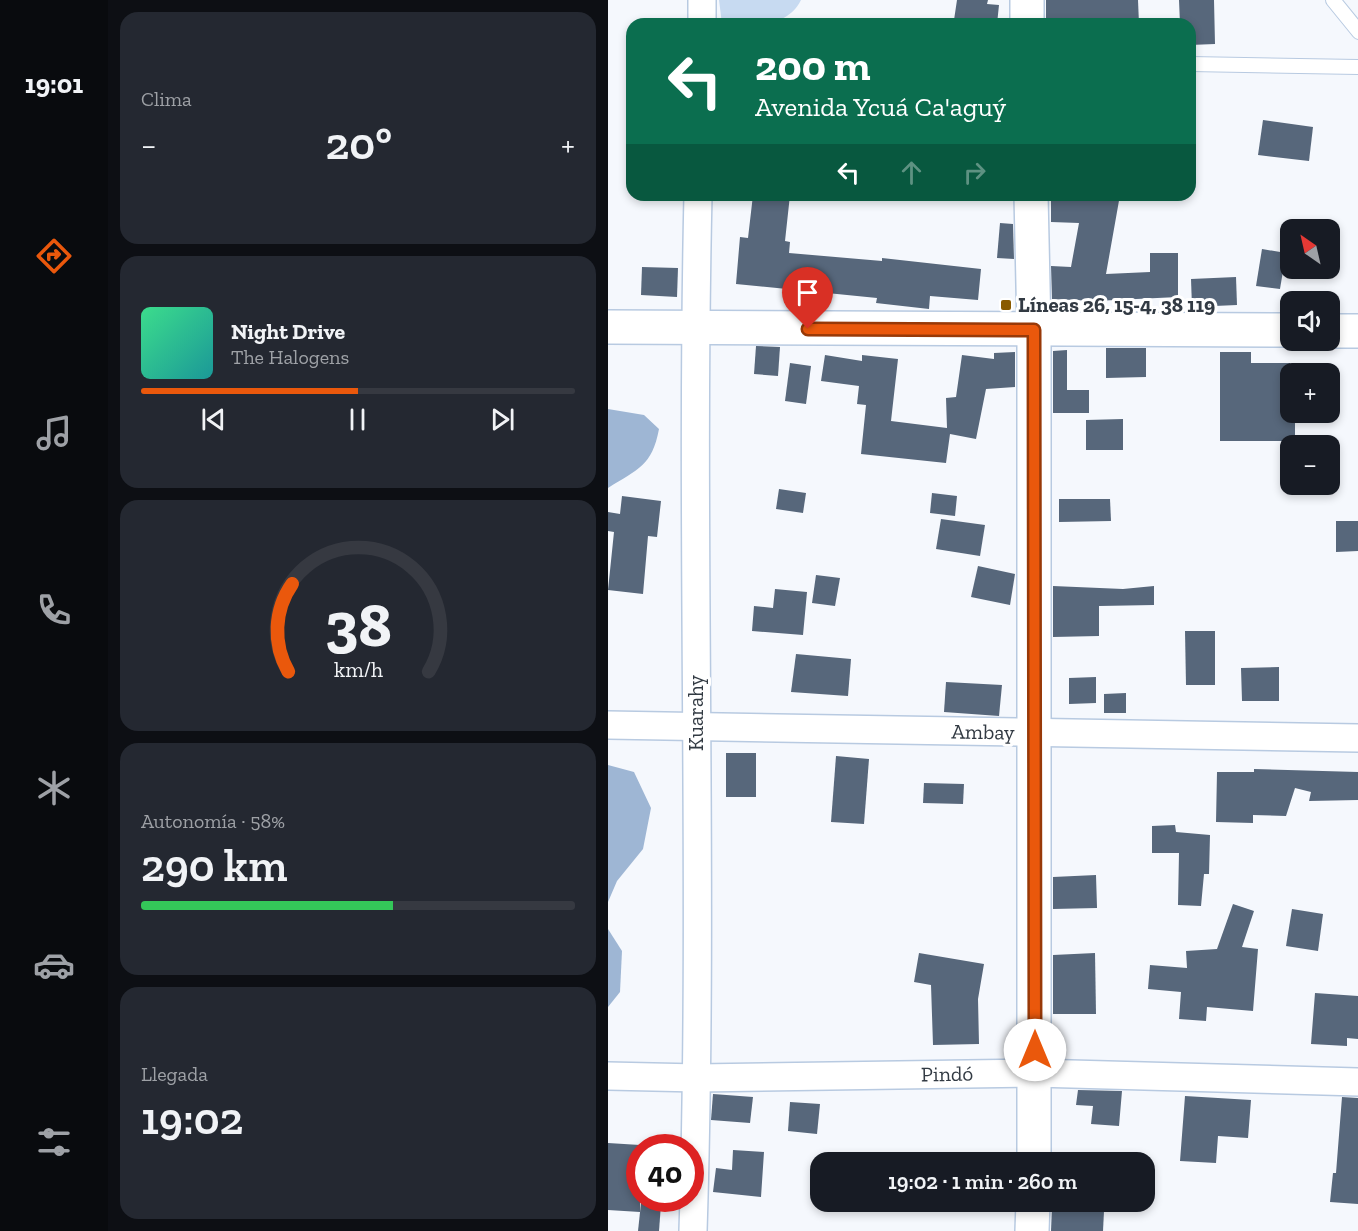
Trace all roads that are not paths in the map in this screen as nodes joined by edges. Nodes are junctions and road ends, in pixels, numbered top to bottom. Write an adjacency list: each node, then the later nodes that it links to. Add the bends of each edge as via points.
1 (702, 0): 4 (street)
2 (1027, 0): 5 (street)
3 (1332, 0): 6 (lane)
4 (702, 18)
5 (1027, 18)
6 (1358, 32)
7 (1196, 64): 8 (lane)
8 (1358, 67)
9 (698, 201): 12 (street, Kuarahy)
10 (1031, 201): 13 (street)
11 (608, 327): 12 (street)
12 (695, 329): 13 (street); 18 (street, Kuarahy)
13 (1034, 330): 14 (street); 19 (street)
14 (1280, 330)
15 (1340, 331): 16 (street)
16 (1358, 331)
17 (608, 725): 18 (street, Ambay)
18 (696, 726): 19 (street, Ambay); 23 (street, Kuarahy)
19 (1035, 733): 20 (street, Ambay); 21 (street)
20 (1358, 738)
21 (1036, 1073): 23 (street, Pindó); 24 (street, Pindó); 25 (street)
22 (608, 1076): 23 (street, Pindó)
23 (698, 1078): 27 (street, Kuarahy)
24 (1358, 1082)
25 (1034, 1152)
26 (1033, 1212): 28 (street)
27 (693, 1231)
28 (1032, 1231)

